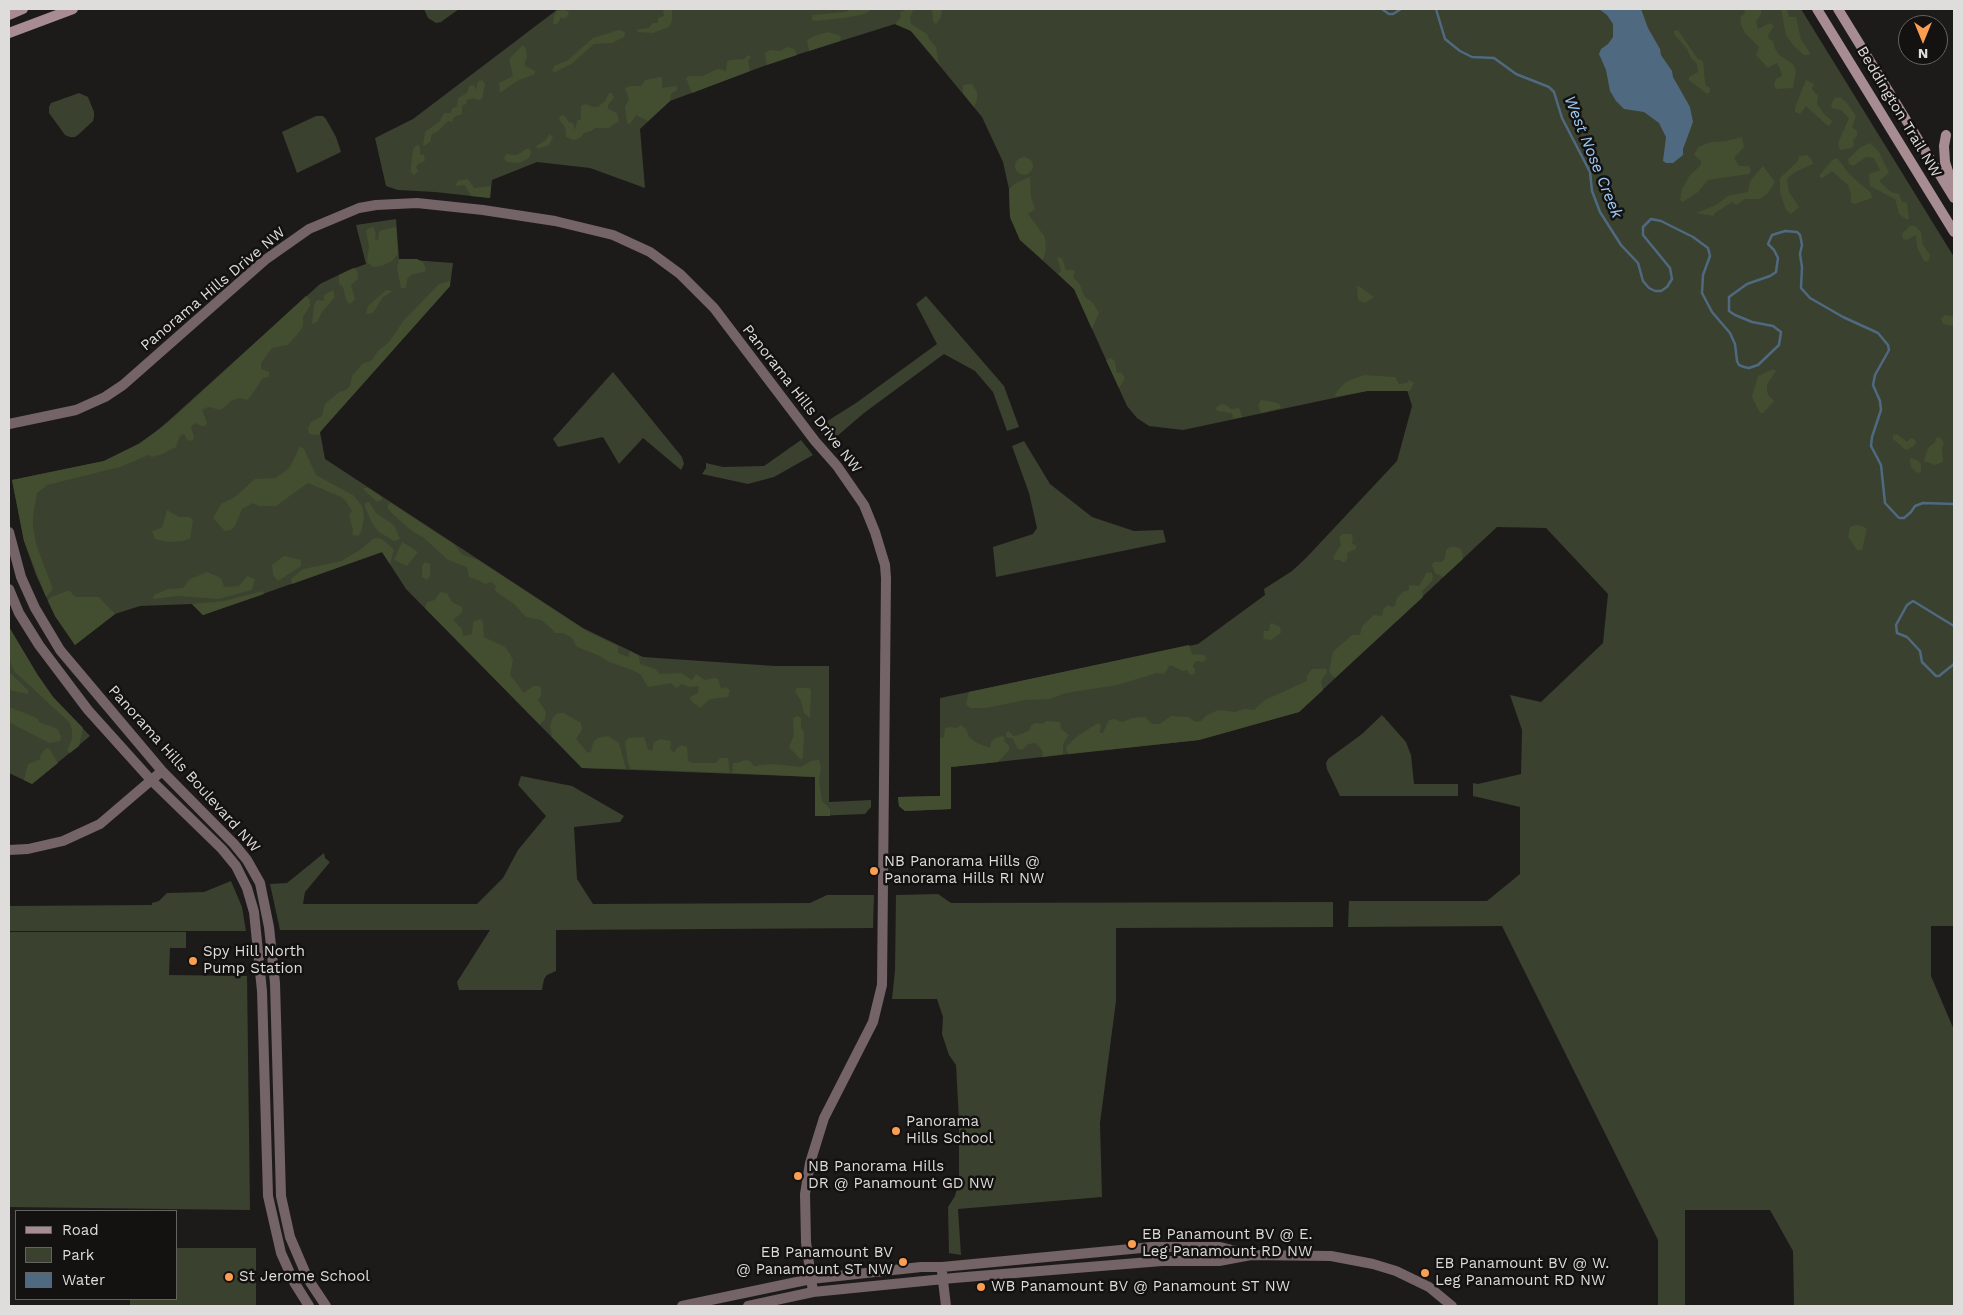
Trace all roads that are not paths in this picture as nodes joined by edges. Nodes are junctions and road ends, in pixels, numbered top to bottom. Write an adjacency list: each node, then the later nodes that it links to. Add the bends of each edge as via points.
1 (23, 9): 5 (main road)
2 (73, 9): 6 (main road)
3 (1817, 9): 10 (main road, Beddington Trail NW)
4 (1838, 9): 9 (main road, Beddington Trail NW)
5 (9, 15)
6 (9, 33)
7 (1946, 135): 8 (main road, via 1945,162)
8 (1954, 190)
9 (1954, 198)
10 (1954, 232)
11 (10, 426): 19 (street, Panorama Hills Drive NW, via 76,410 105,397 123,385 265,260 309,229 376,204 417,203 483,210 555,221 613,235 680,274 714,308 864,504 875,532 886,578 882,985 873,1022 824,1118 810,1164 805,1194)
12 (9, 532): 14 (street, Panorama Hills Boulevard NW, via 21,577 60,650)
13 (9, 589): 15 (street, Panorama Hills Boulevard NW, via 38,645 88,710)
14 (162, 770): 15 (street); 23 (street, Panorama Hills Boulevard NW, via 234,844 260,883 275,983 281,1196 290,1237 308,1278)
15 (151, 780): 16 (street, via 100,824 63,842); 22 (street, Panorama Hills Boulevard NW, via 222,849 236,866 247,888 254,912 262,991 268,1196 282,1253)
16 (9, 850)
17 (1251, 1255): 18 (street, via 1220,1247 1152,1247); 20 (street, via 1218,1261 1162,1261); 27 (street, via 1331,1256 1374,1264 1429,1287)
18 (942, 1267): 19 (street); 20 (street)
19 (811, 1279): 21 (street, Panorama Hills Drive NW); 24 (street)
20 (943, 1279): 21 (street); 26 (street)
21 (813, 1292): 25 (street)
22 (309, 1306)
23 (326, 1306)
24 (682, 1306)
25 (748, 1306)
26 (946, 1306)
27 (1452, 1306)

